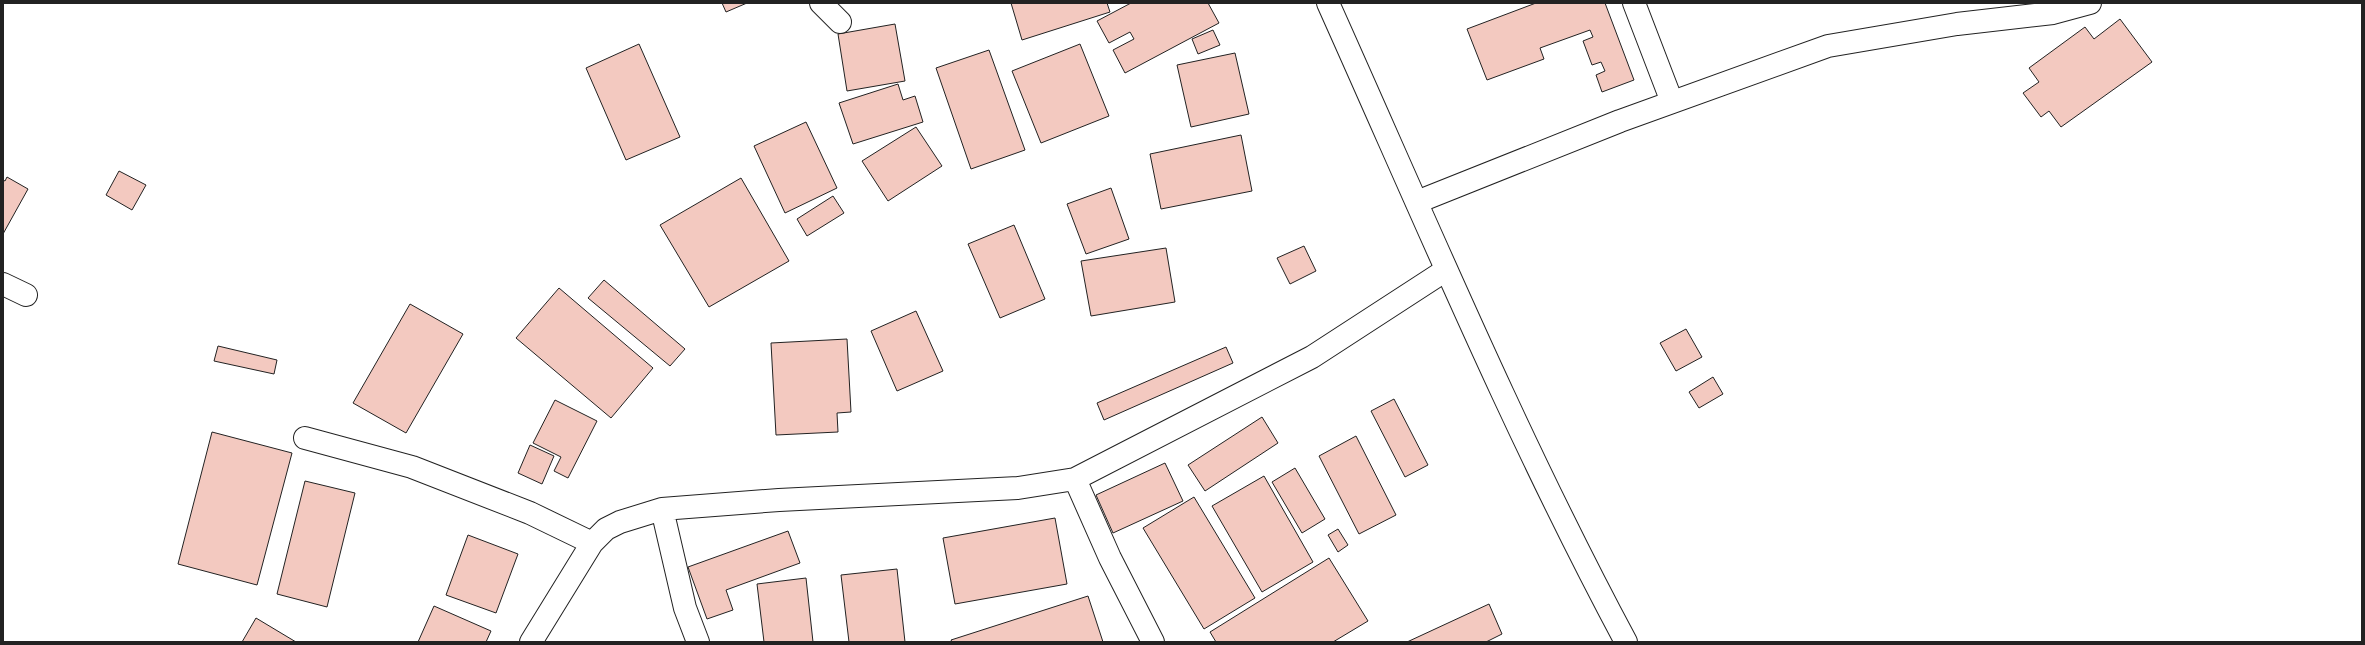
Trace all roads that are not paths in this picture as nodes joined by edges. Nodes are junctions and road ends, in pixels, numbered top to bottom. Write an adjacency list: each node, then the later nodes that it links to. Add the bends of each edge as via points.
1 (821, 3): 5 (street)
2 (1328, 3): 7 (street)
3 (1634, 3): 6 (street)
4 (2090, 3): 6 (street, via 2053,13 1956,24 1828,46)
5 (840, 22)
6 (1672, 102): 7 (street)
7 (1417, 202): 8 (street)
8 (1446, 270): 12 (street, via 1312,357); 18 (street, via 1574,543)
9 (3, 284): 10 (street)
10 (26, 295)
11 (305, 438): 14 (street, via 412,467 530,512)
12 (1075, 479): 13 (street, via 1018,488 779,500); 17 (street, via 1110,558)
13 (662, 509): 14 (street, via 606,529); 16 (street, via 685,608)
14 (592, 543): 15 (street)
15 (531, 642)
16 (698, 642)
17 (1153, 642)
18 (1626, 642)

